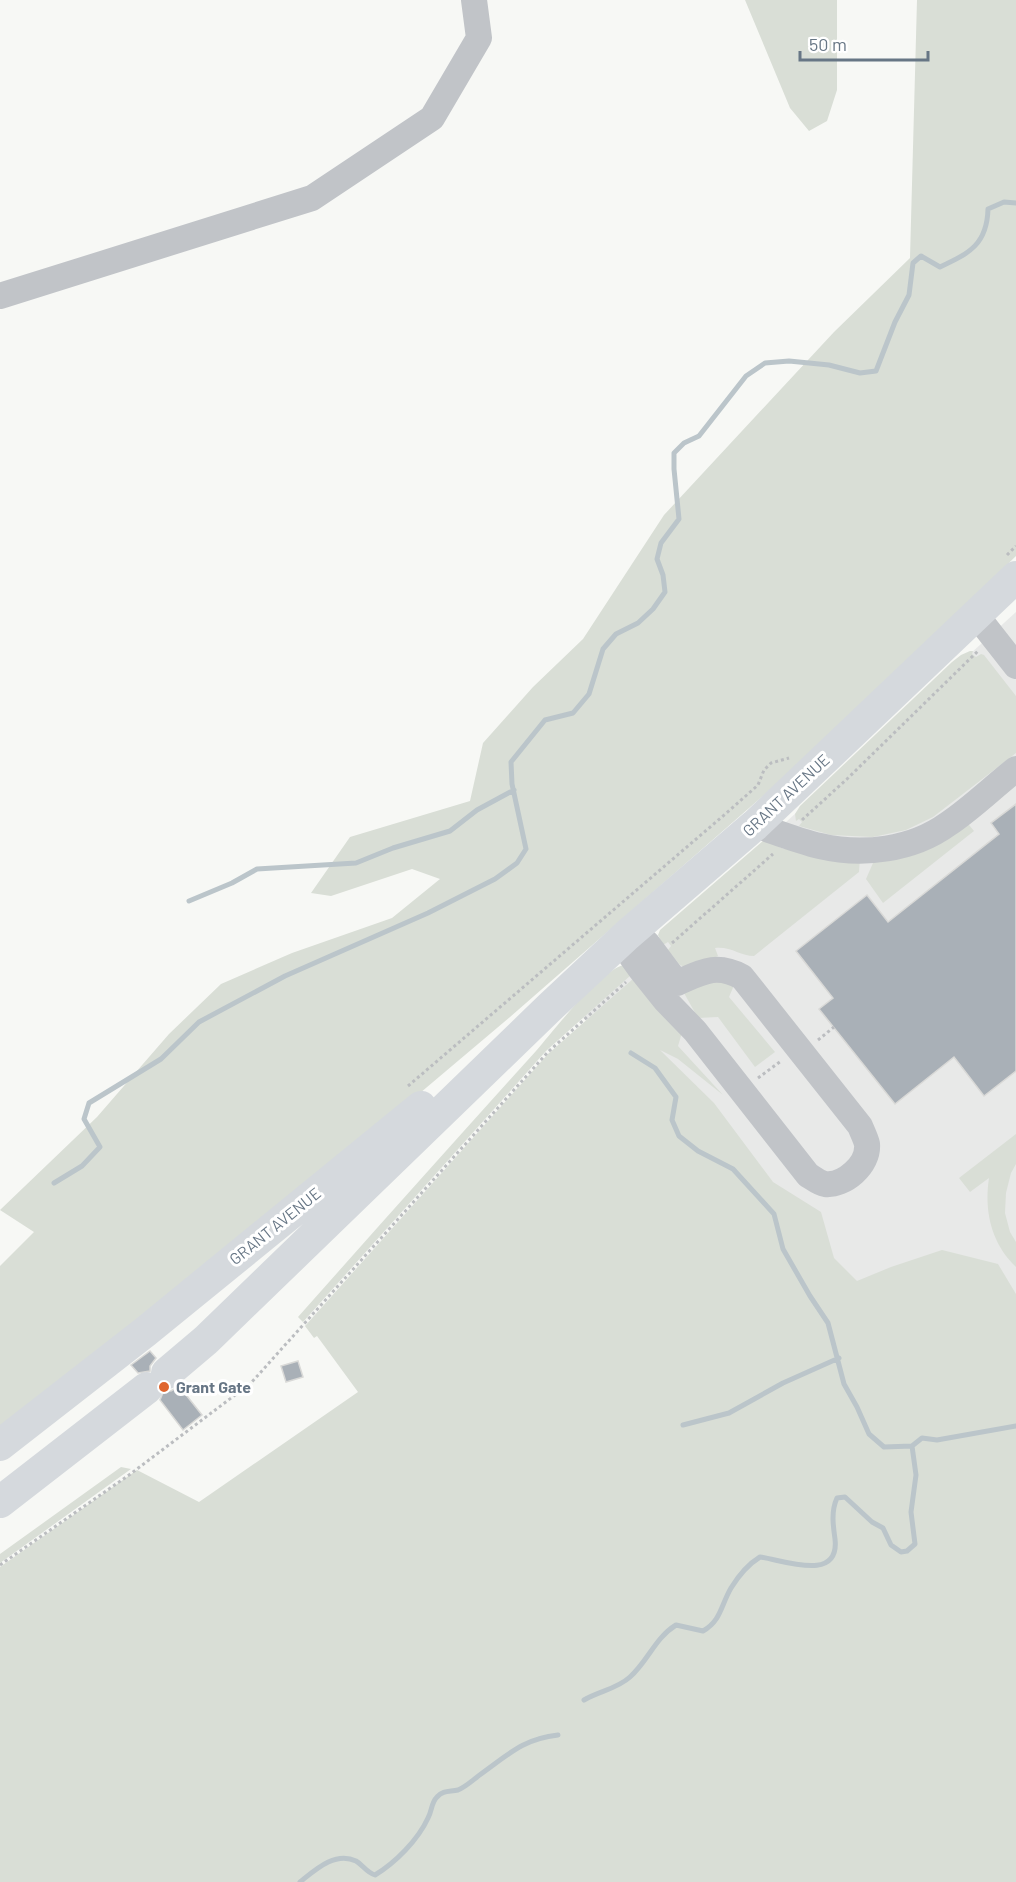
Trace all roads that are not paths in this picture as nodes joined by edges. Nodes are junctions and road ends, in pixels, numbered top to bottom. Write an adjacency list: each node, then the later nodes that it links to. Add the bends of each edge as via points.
1 (474, 0): 2 (lane, via 479,38 432,118 312,198)
2 (0, 296)
3 (1011, 566): 4 (main road, GRANT AVENUE)
4 (983, 625): 5 (lane); 7 (main road, GRANT AVENUE)
5 (1016, 666)
6 (1016, 769): 7 (lane, via 948,825 895,848 862,851 822,847)
7 (755, 825): 8 (main road, GRANT AVENUE)
8 (627, 934): 9 (lane, via 631,956); 11 (main road, GRANT AVENUE)
9 (649, 963): 10 (lane); 12 (lane, via 665,1000)
10 (677, 983): 12 (lane); 12 (lane, via 712,970 729,970 742,977 860,1126 867,1144 855,1172 838,1182 823,1184 808,1175)
11 (550, 1007): 13 (main road, GRANT AVENUE); 14 (main road, GRANT AVENUE, via 206,1340)
12 (695, 1031)
13 (0, 1445)
14 (0, 1502)

